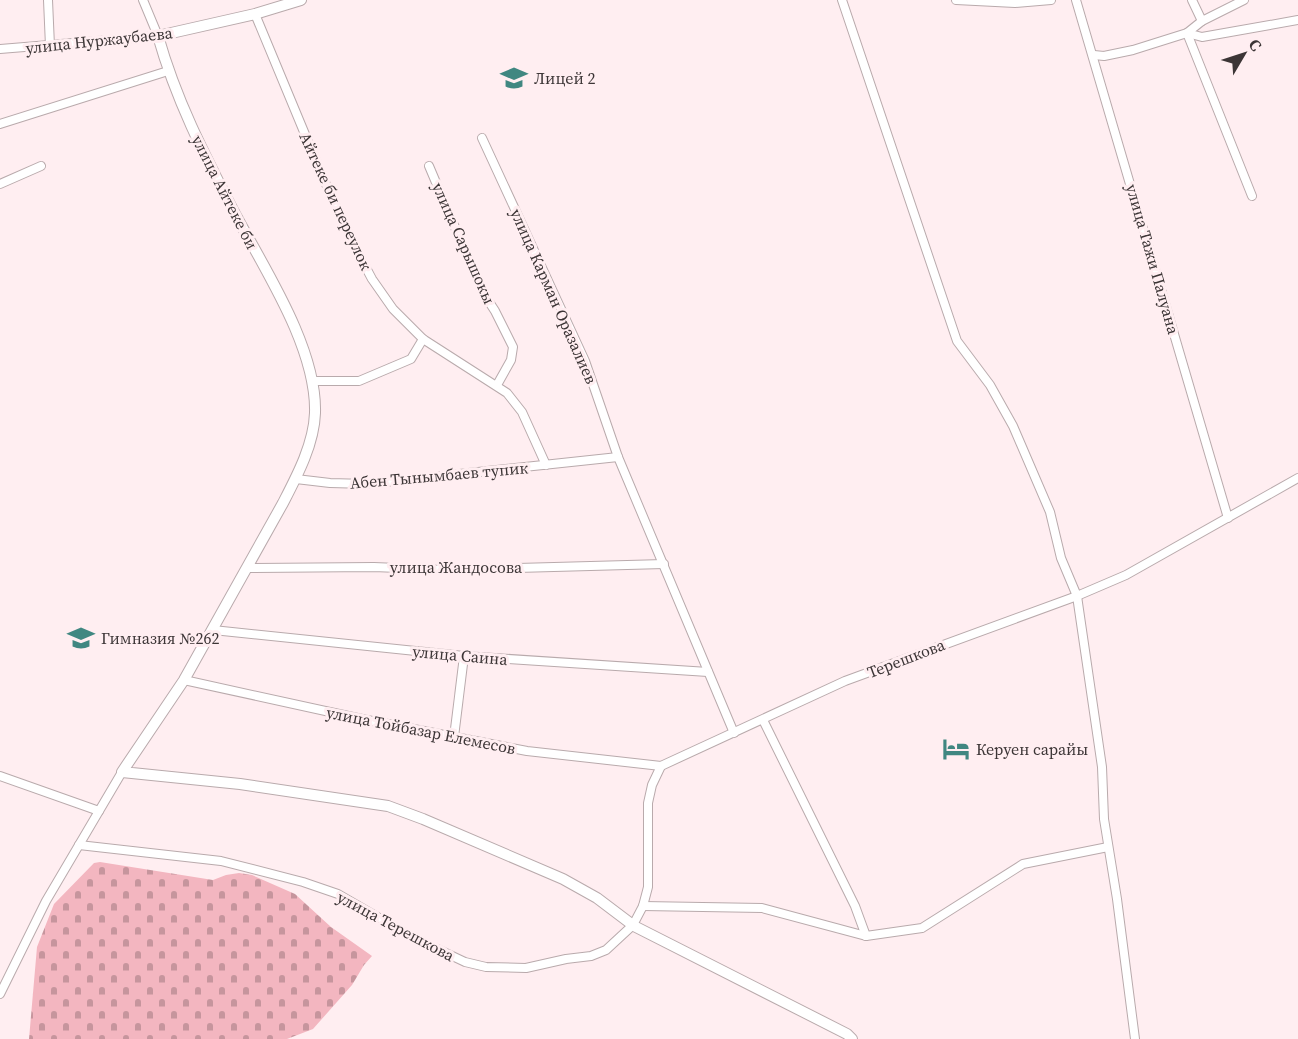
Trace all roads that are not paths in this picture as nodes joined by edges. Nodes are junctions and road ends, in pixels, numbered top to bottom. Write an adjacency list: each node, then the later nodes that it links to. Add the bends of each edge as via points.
1 (48, 0): 15 (street)
2 (143, 0): 14 (street, улица Айтеке би)
3 (301, 0): 10 (street, улица Нуржаубаева)
4 (842, 0): 35 (street, via 957,341 990,385 1013,426 1050,512 1061,558)
5 (956, 0): 6 (street)
6 (1051, 0)
7 (1076, 0): 17 (street, улица Тажи Палуана)
8 (1192, 0): 12 (street)
9 (1244, 0): 12 (street)
10 (255, 14): 14 (street, улица Нуржаубаева); 25 (street, Айтеке би переулок, via 355,247 393,309)
11 (1298, 20): 13 (street, via 1202,38)
12 (1202, 21): 13 (street)
13 (1187, 33): 17 (street, via 1133,50); 24 (street)
14 (158, 36): 15 (street, улица Нуржаубаева); 18 (street, улица Айтеке би)
15 (50, 46): 16 (street, улица Нуржаубаева)
16 (0, 49)
17 (1094, 56): 32 (street, улица Тажи Палуана)
18 (168, 71): 19 (street); 26 (street, улица Айтеке би, via 184,113 292,321)
19 (0, 124)
20 (482, 138): 28 (street, улица Карман Оразалиев, via 585,361)
21 (40, 166): 23 (street)
22 (429, 166): 27 (street, улица Сарышокы, via 482,291 513,347 512,360)
23 (0, 184)
24 (1252, 196)
25 (423, 339): 26 (street, via 411,359 359,381); 27 (street, Айтеке би переулок)
26 (312, 381): 31 (street, улица Айтеке би, via 315,414)
27 (497, 385): 29 (street, Айтеке би переулок, via 516,403)
28 (618, 457): 29 (street, Абен Тынымбаев тупик); 33 (street, улица Карман Оразалиев)
29 (546, 465): 31 (street, Абен Тынымбаев тупик, via 367,484)
30 (1298, 478): 32 (street, Терешкова)
31 (296, 479): 34 (street, улица Айтеке би)
32 (1228, 518): 35 (street, Терешкова, via 1126,575)
33 (664, 564): 34 (street, улица Жандосова, via 445,570); 38 (street, улица Карман Оразалиев)
34 (248, 568): 36 (street, улица Айтеке би)
35 (1077, 596): 40 (street, Терешкова, via 845,681); 48 (street, via 1102,767)
36 (213, 630): 37 (street, улица Саина); 39 (street, улица Айтеке би)
37 (464, 656): 38 (street, улица Саина); 42 (street)
38 (708, 672): 41 (street, улица Карман Оразалиев)
39 (184, 680): 42 (street, улица Тойбазар Елемесов); 44 (street, улица Айтеке би)
40 (763, 720): 41 (street, Терешкова); 51 (street)
41 (734, 733): 43 (street, Терешкова)
42 (454, 737): 43 (street, улица Тойбазар Елемесов, via 527,751)
43 (661, 766): 49 (street, via 648,804 648,887)
44 (122, 772): 46 (street); 50 (street, via 240,784 388,806 563,879)
45 (0, 776): 46 (street)
46 (99, 811): 47 (street)
47 (79, 845): 50 (street, улица Терешкова, via 221,861 303,882 338,894 465,962 486,967 526,968 591,956 606,950); 52 (street)
48 (1108, 847): 51 (street, via 1023,864 922,928); 54 (street)
49 (643, 906): 50 (street); 51 (street, via 762,908)
50 (633, 925): 53 (street)
51 (866, 936)
52 (0, 994)
53 (852, 1039)
54 (1135, 1039)

